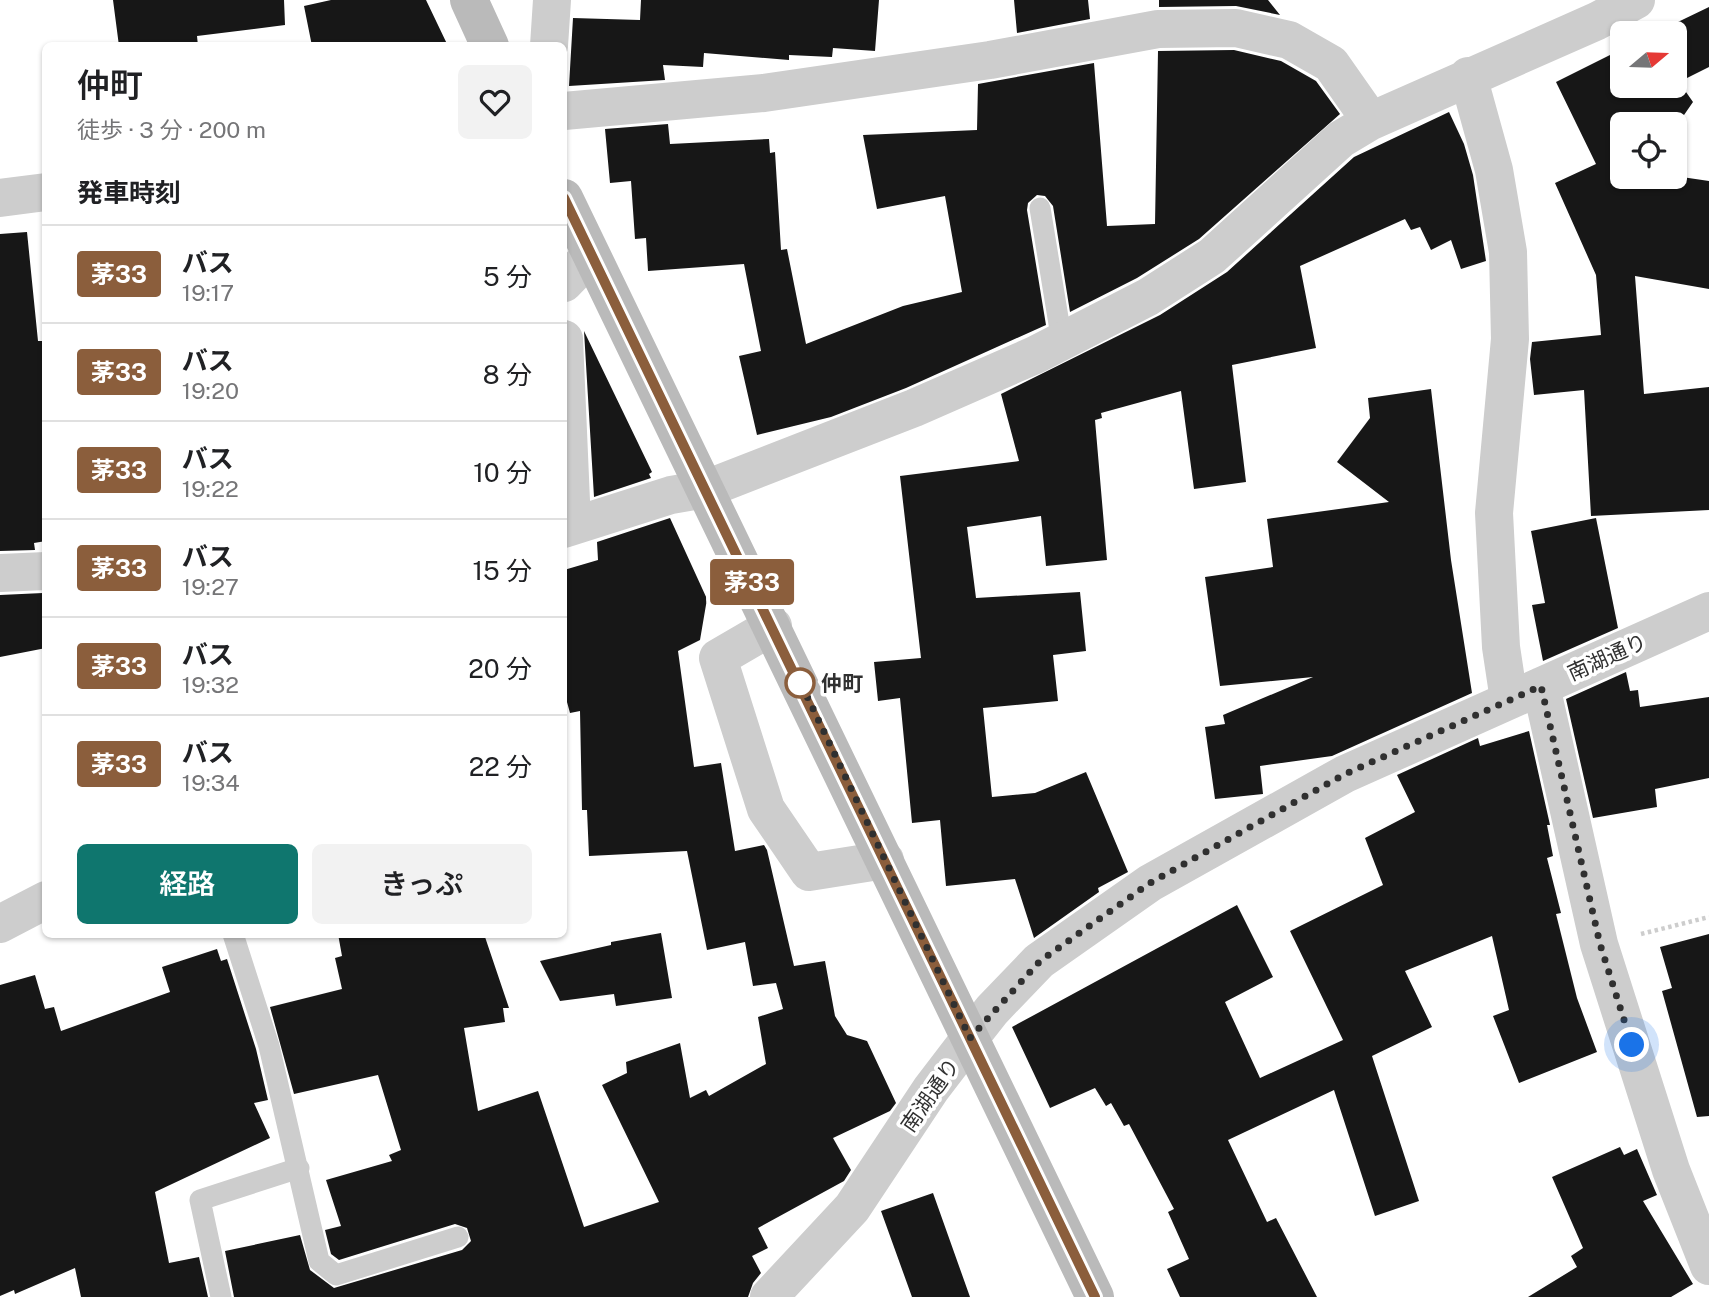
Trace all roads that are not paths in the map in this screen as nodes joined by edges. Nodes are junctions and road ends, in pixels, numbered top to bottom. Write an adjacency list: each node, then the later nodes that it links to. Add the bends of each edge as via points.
1 (468, 0): 4 (street)
2 (552, 0): 5 (street)
3 (1636, 0): 6 (street)
4 (488, 42)
5 (549, 42)
6 (1468, 75): 8 (street); 23 (street, via 1494,170 1508,252 1510,339 1494,513 1501,647)
7 (567, 111): 8 (street, via 764,93 990,60 1158,29 1236,28 1289,40 1331,64)
8 (1371, 121): 15 (street, via 1341,139 1212,256 1148,297)
9 (42, 193): 10 (street)
10 (0, 198)
11 (567, 204): 13 (street)
12 (1040, 208): 15 (lane)
13 (592, 255): 14 (street); 17 (street)
14 (567, 280)
15 (1062, 342): 17 (street, via 914,408)
16 (567, 480): 18 (street)
17 (706, 489): 18 (street, via 671,495); 22 (street)
18 (568, 527)
19 (42, 571): 20 (street)
20 (0, 573)
21 (1709, 611): 23 (street, 南湖通り)
22 (773, 626): 24 (street); 24 (street, via 718,658 766,809 809,872)
23 (1525, 693): 28 (street, 南湖通り, via 1345,774 1150,883 1040,961); 31 (street, via 1671,1170)
24 (885, 860): 28 (street)
25 (42, 902): 26 (street)
26 (0, 924)
27 (234, 938): 29 (lane, via 269,1046)
28 (970, 1038): 32 (street, 南湖通り, via 852,1208); 34 (street)
29 (299, 1168): 30 (lane, via 319,1261 336,1275); 33 (lane, via 200,1200)
30 (458, 1237)
31 (1709, 1266)
32 (789, 1288)
33 (221, 1297)
34 (1095, 1297)

